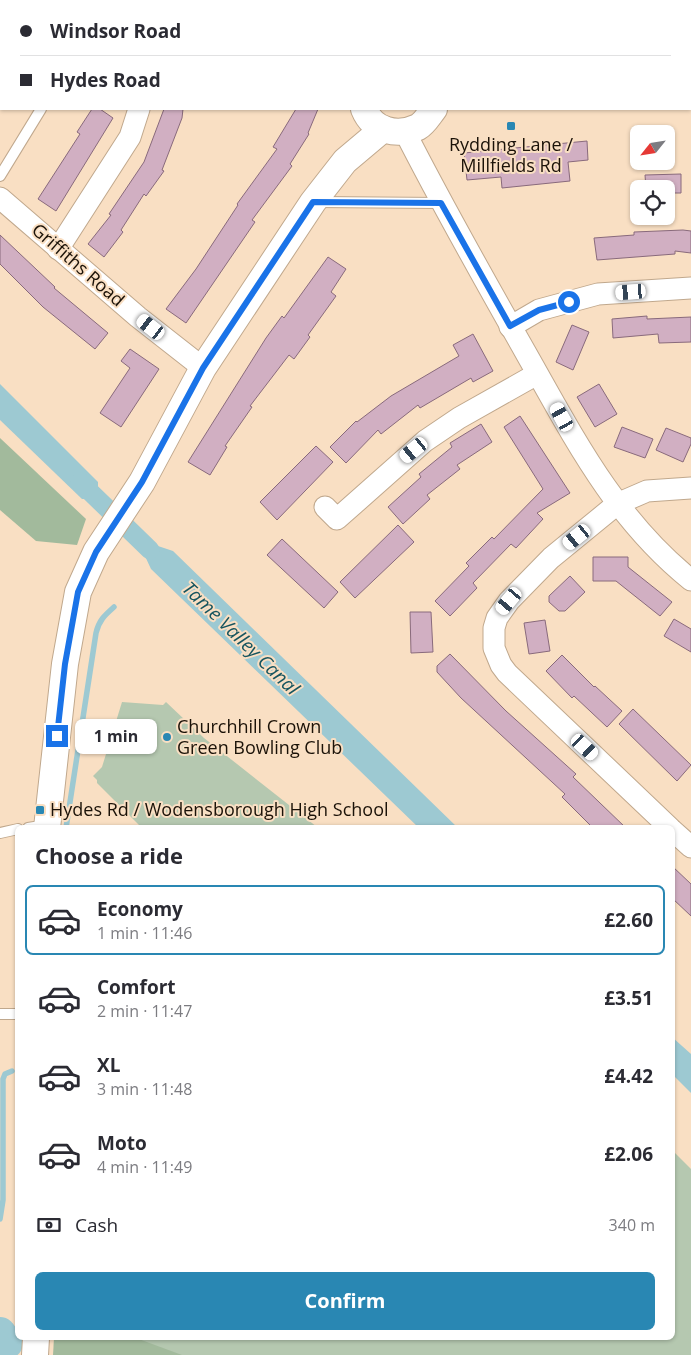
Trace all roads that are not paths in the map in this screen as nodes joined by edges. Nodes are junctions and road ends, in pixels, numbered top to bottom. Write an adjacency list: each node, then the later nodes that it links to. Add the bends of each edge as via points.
1 (40, 110): 8 (lane)
2 (139, 110): 12 (street, via 130,136)
3 (362, 110): 7 (street)
4 (363, 110): 6 (street, via 368,118)
5 (433, 110): 6 (street, via 419,126)
6 (394, 130): 7 (street); 11 (street)
7 (346, 161): 10 (street)
8 (0, 176)
9 (0, 198): 12 (street, Griffiths Road)
10 (313, 202): 11 (lane); 15 (street)
11 (441, 203): 14 (street)
12 (58, 249): 15 (street, Griffiths Road)
13 (691, 288): 14 (street, via 598,294 539,310)
14 (510, 326): 16 (street)
15 (203, 368): 21 (street, via 142,482 96,552 78,592)
16 (537, 374): 18 (street); 19 (street, via 425,441 337,519)
17 (691, 488): 18 (street, via 647,492)
18 (617, 504): 20 (street, via 656,549); 22 (street, via 551,558 509,601 497,618 494,648 507,673)
19 (325, 507)
20 (691, 580)
21 (41, 825)
22 (667, 825)
23 (15, 830): 25 (lane)
24 (675, 833): 26 (street)
25 (0, 834)
26 (691, 847)
27 (0, 1014): 28 (lane)
28 (15, 1014)
29 (36, 1340): 30 (street)
30 (35, 1355)

